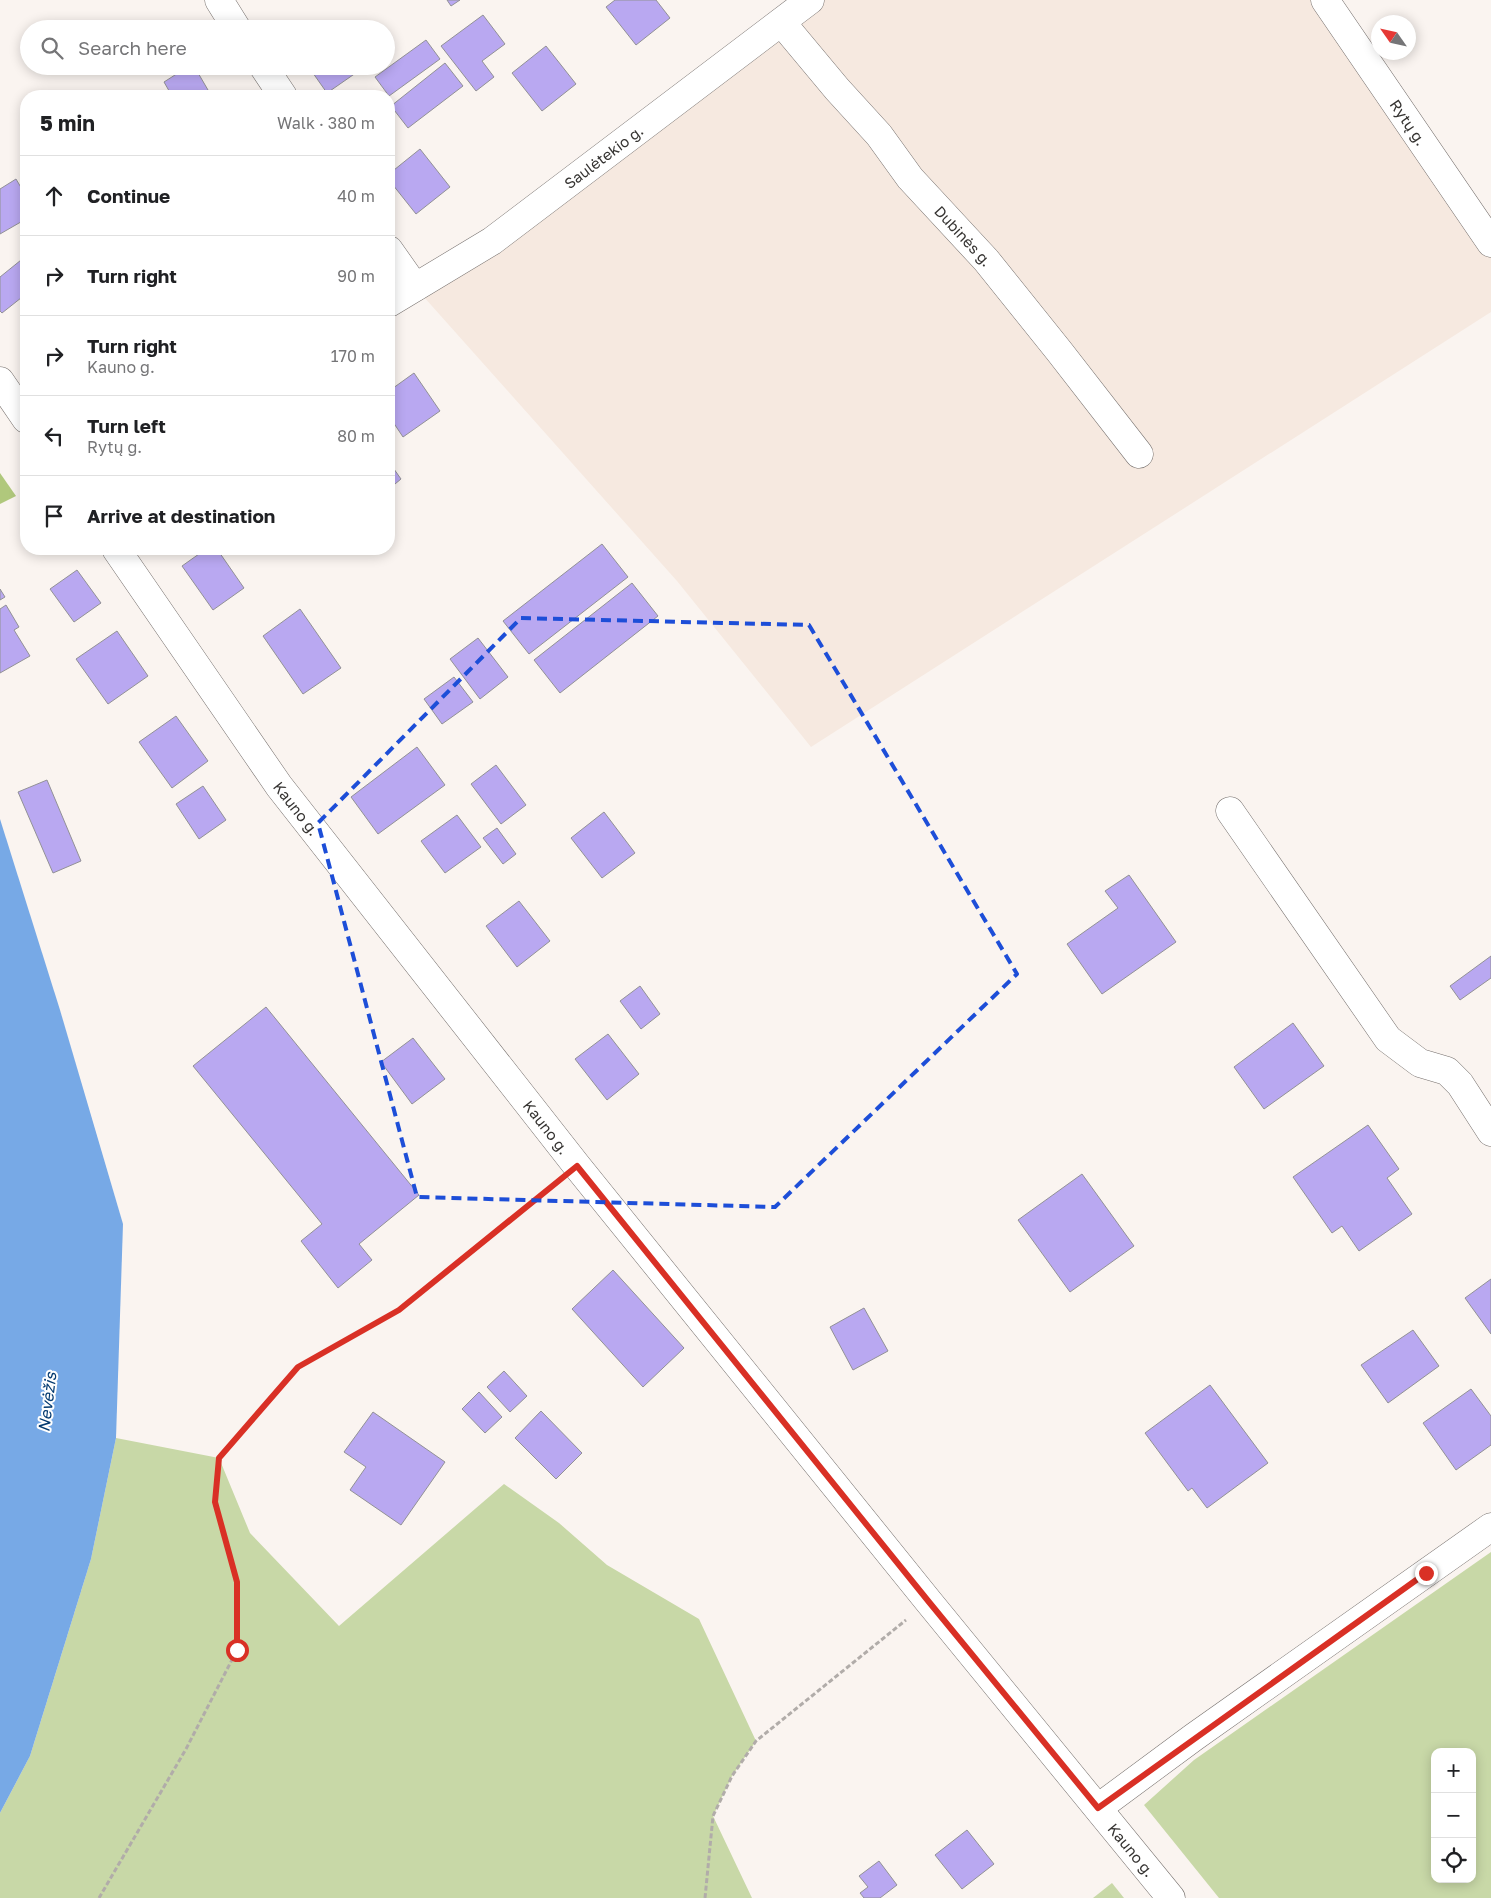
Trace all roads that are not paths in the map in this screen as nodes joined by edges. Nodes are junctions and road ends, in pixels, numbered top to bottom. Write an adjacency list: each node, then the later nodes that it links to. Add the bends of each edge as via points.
1 (219, 0): 4 (street)
2 (810, 0): 5 (street, Saulėtekio g.)
3 (1326, 0): 8 (street, Rytų g.)
4 (231, 20)
5 (782, 23): 10 (street, Saulėtekio g., via 492,240); 14 (street, Dubinės g., via 879,134 910,178 986,260)
6 (268, 75): 7 (street)
7 (279, 90)
8 (1491, 243)
9 (395, 259): 10 (street)
10 (414, 287): 11 (street, Saulėtekio g.)
11 (395, 299)
12 (0, 381): 13 (street)
13 (20, 410)
14 (1139, 454)
15 (120, 555): 19 (street, Kauno g., via 279,786 577,1166)
16 (1230, 811): 17 (street, via 1388,1040 1420,1063 1447,1071 1460,1084)
17 (1491, 1132)
18 (1491, 1527): 19 (street)
19 (1098, 1808): 20 (street, Kauno g.)
20 (1172, 1898)

